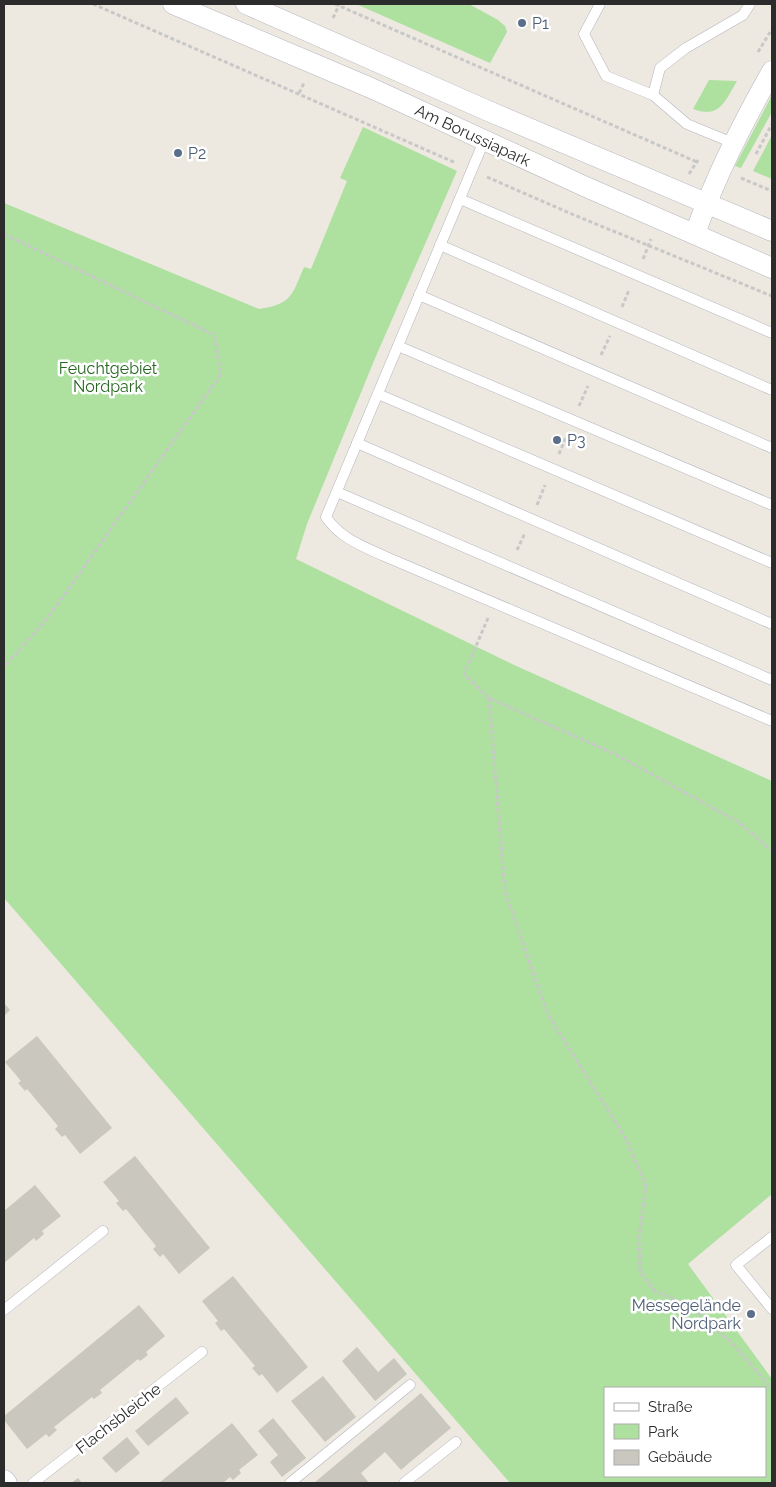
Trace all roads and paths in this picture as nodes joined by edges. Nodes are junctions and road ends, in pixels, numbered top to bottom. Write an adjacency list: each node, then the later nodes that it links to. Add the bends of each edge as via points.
1 (93, 4): 13 (path)
2 (173, 4): 10 (street, Am Borussiapark, via 371,88)
3 (246, 4): 19 (street, Am Borussiapark)
4 (335, 4): 15 (path)
5 (600, 4): 8 (lane, via 584,34 606,76)
6 (750, 4): 8 (lane, via 743,15 686,48 660,68)
7 (772, 71): 11 (street)
8 (653, 95): 11 (lane, via 688,124)
9 (772, 124): 12 (path)
10 (484, 141): 13 (lane); 22 (street, Am Borussiapark)
11 (733, 143): 15 (street)
12 (755, 155)
13 (472, 170): 18 (lane); 26 (path)
14 (746, 171): 16 (path)
15 (719, 173): 16 (path); 19 (street)
16 (742, 178): 17 (path)
17 (772, 191)
18 (460, 199): 23 (lane); 27 (lane)
19 (706, 203): 20 (street, Am Borussiapark); 22 (street)
20 (772, 232)
21 (4, 234): 38 (path, via 214,335 221,374 47,619)
22 (696, 234): 24 (street, Am Borussiapark)
23 (440, 245): 25 (lane); 29 (lane)
24 (772, 268)
25 (419, 295): 28 (lane); 32 (lane)
26 (772, 296)
27 (772, 333)
28 (398, 346): 30 (lane); 34 (lane)
29 (772, 390)
30 (378, 394): 31 (lane); 35 (lane)
31 (357, 444): 33 (lane); 36 (lane)
32 (772, 448)
33 (337, 492): 39 (lane); 41 (lane, via 326,517 345,537)
34 (772, 505)
35 (772, 563)
36 (772, 624)
37 (481, 635): 40 (path, via 464,674)
38 (4, 666)
39 (772, 680)
40 (489, 698): 42 (path, via 615,754 740,822); 49 (path, via 505,892 548,1015 625,1137 646,1185 639,1238 640,1272 655,1291 692,1307 706,1319 734,1345)
41 (772, 722)
42 (772, 851)
43 (104, 1231): 46 (lane)
44 (772, 1237): 45 (lane, via 736,1265)
45 (772, 1309)
46 (4, 1310)
47 (202, 1352): 53 (lane, Flachsbleiche)
48 (410, 1385): 54 (lane)
49 (772, 1389)
50 (456, 1442): 55 (lane)
51 (4, 1480): 52 (street)
52 (6, 1483)
53 (33, 1483)
54 (290, 1483)
55 (404, 1483)

